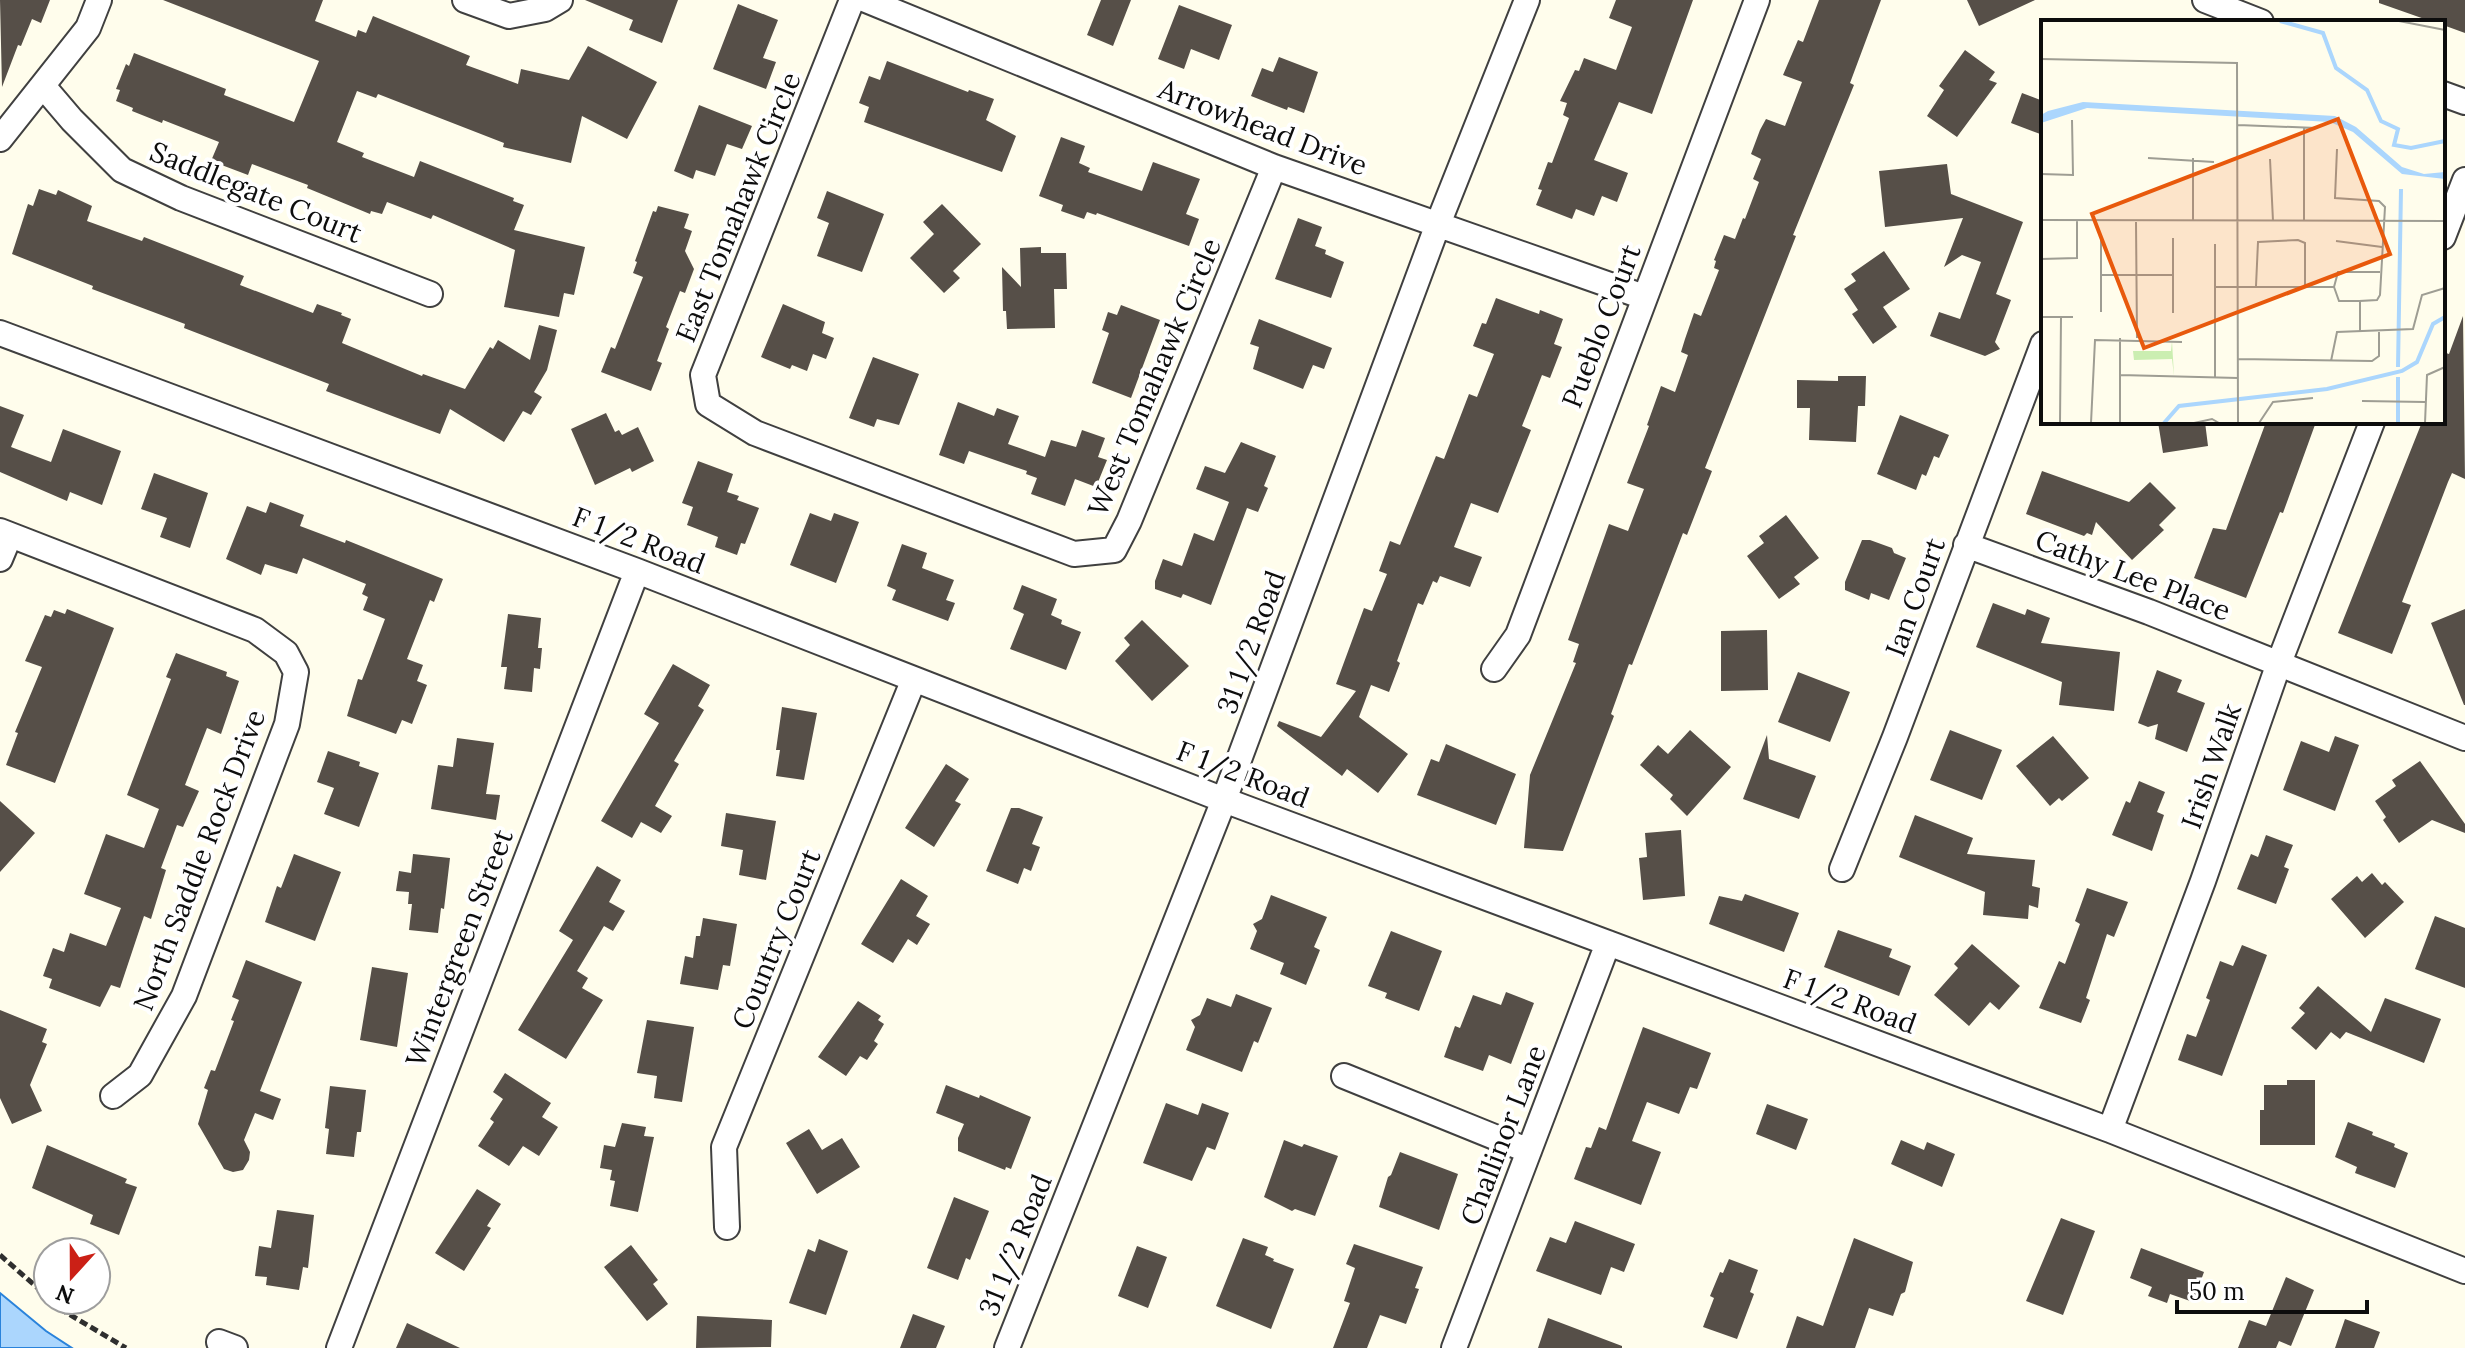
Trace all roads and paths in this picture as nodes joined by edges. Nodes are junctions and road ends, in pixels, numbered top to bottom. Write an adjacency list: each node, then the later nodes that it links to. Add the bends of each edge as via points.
1 (99, 0): 10 (street, via 88,28)
2 (465, 0): 3 (street, via 509,16 545,9)
3 (560, 0)
4 (852, 0): 23 (street, East Tomahawk Circle, via 703,375 708,404 755,433)
5 (866, 0): 14 (street, Arrowhead Drive)
6 (1527, 0): 16 (street, 31 1/2 Road)
7 (1757, 0): 19 (street, Pueblo Court)
8 (2205, 0): 9 (street)
9 (2256, 20)
10 (43, 86): 13 (street); 18 (street, Saddlegate Court, via 122,170)
11 (2445, 95): 12 (street)
12 (2465, 102)
13 (0, 139)
14 (1274, 167): 16 (street, Arrowhead Drive); 23 (street, West Tomahawk Circle, via 1114,550 1074,554)
15 (2465, 180): 17 (street)
16 (1438, 224): 19 (street, Arrowhead Drive); 32 (street, 31 1/2 Road)
17 (2445, 232)
18 (430, 294)
19 (1644, 297): 29 (street, Pueblo Court, via 1518,635)
20 (0, 333): 27 (street, F 1/2 Road)
21 (2041, 349): 25 (street, Ian Court)
22 (2371, 424): 28 (street, Irish Walk)
23 (916, 494)
24 (5, 533): 26 (street); 36 (street, North Saddle Rock Drive, via 255,630 286,653 296,672 287,724 184,996 140,1075)
25 (1966, 545): 28 (street, Cathy Lee Place); 33 (street, Ian Court)
26 (0, 559)
27 (637, 571): 30 (street, F 1/2 Road); 45 (street, Wintergreen Street)
28 (2279, 663): 31 (street, Cathy Lee Place); 37 (street, Irish Walk)
29 (1494, 669)
30 (914, 679): 32 (street, F 1/2 Road); 39 (street, Country Court, via 724,1147)
31 (2465, 738)
32 (1224, 800): 34 (street, F 1/2 Road); 46 (street, 31 1/2 Road)
33 (1842, 869)
34 (1608, 943): 37 (street, F 1/2 Road); 38 (street, Challinor Lane)
35 (1344, 1076): 38 (street)
36 (113, 1096)
37 (2110, 1130): 41 (street, F 1/2 Road)
38 (1529, 1151): 47 (street, Challinor Lane)
39 (727, 1227)
40 (0, 1255): 42 (path)
41 (2465, 1271)
42 (32, 1283)
43 (72, 1316): 44 (path)
44 (126, 1348)
45 (339, 1348)
46 (1007, 1348)
47 (1454, 1348)

